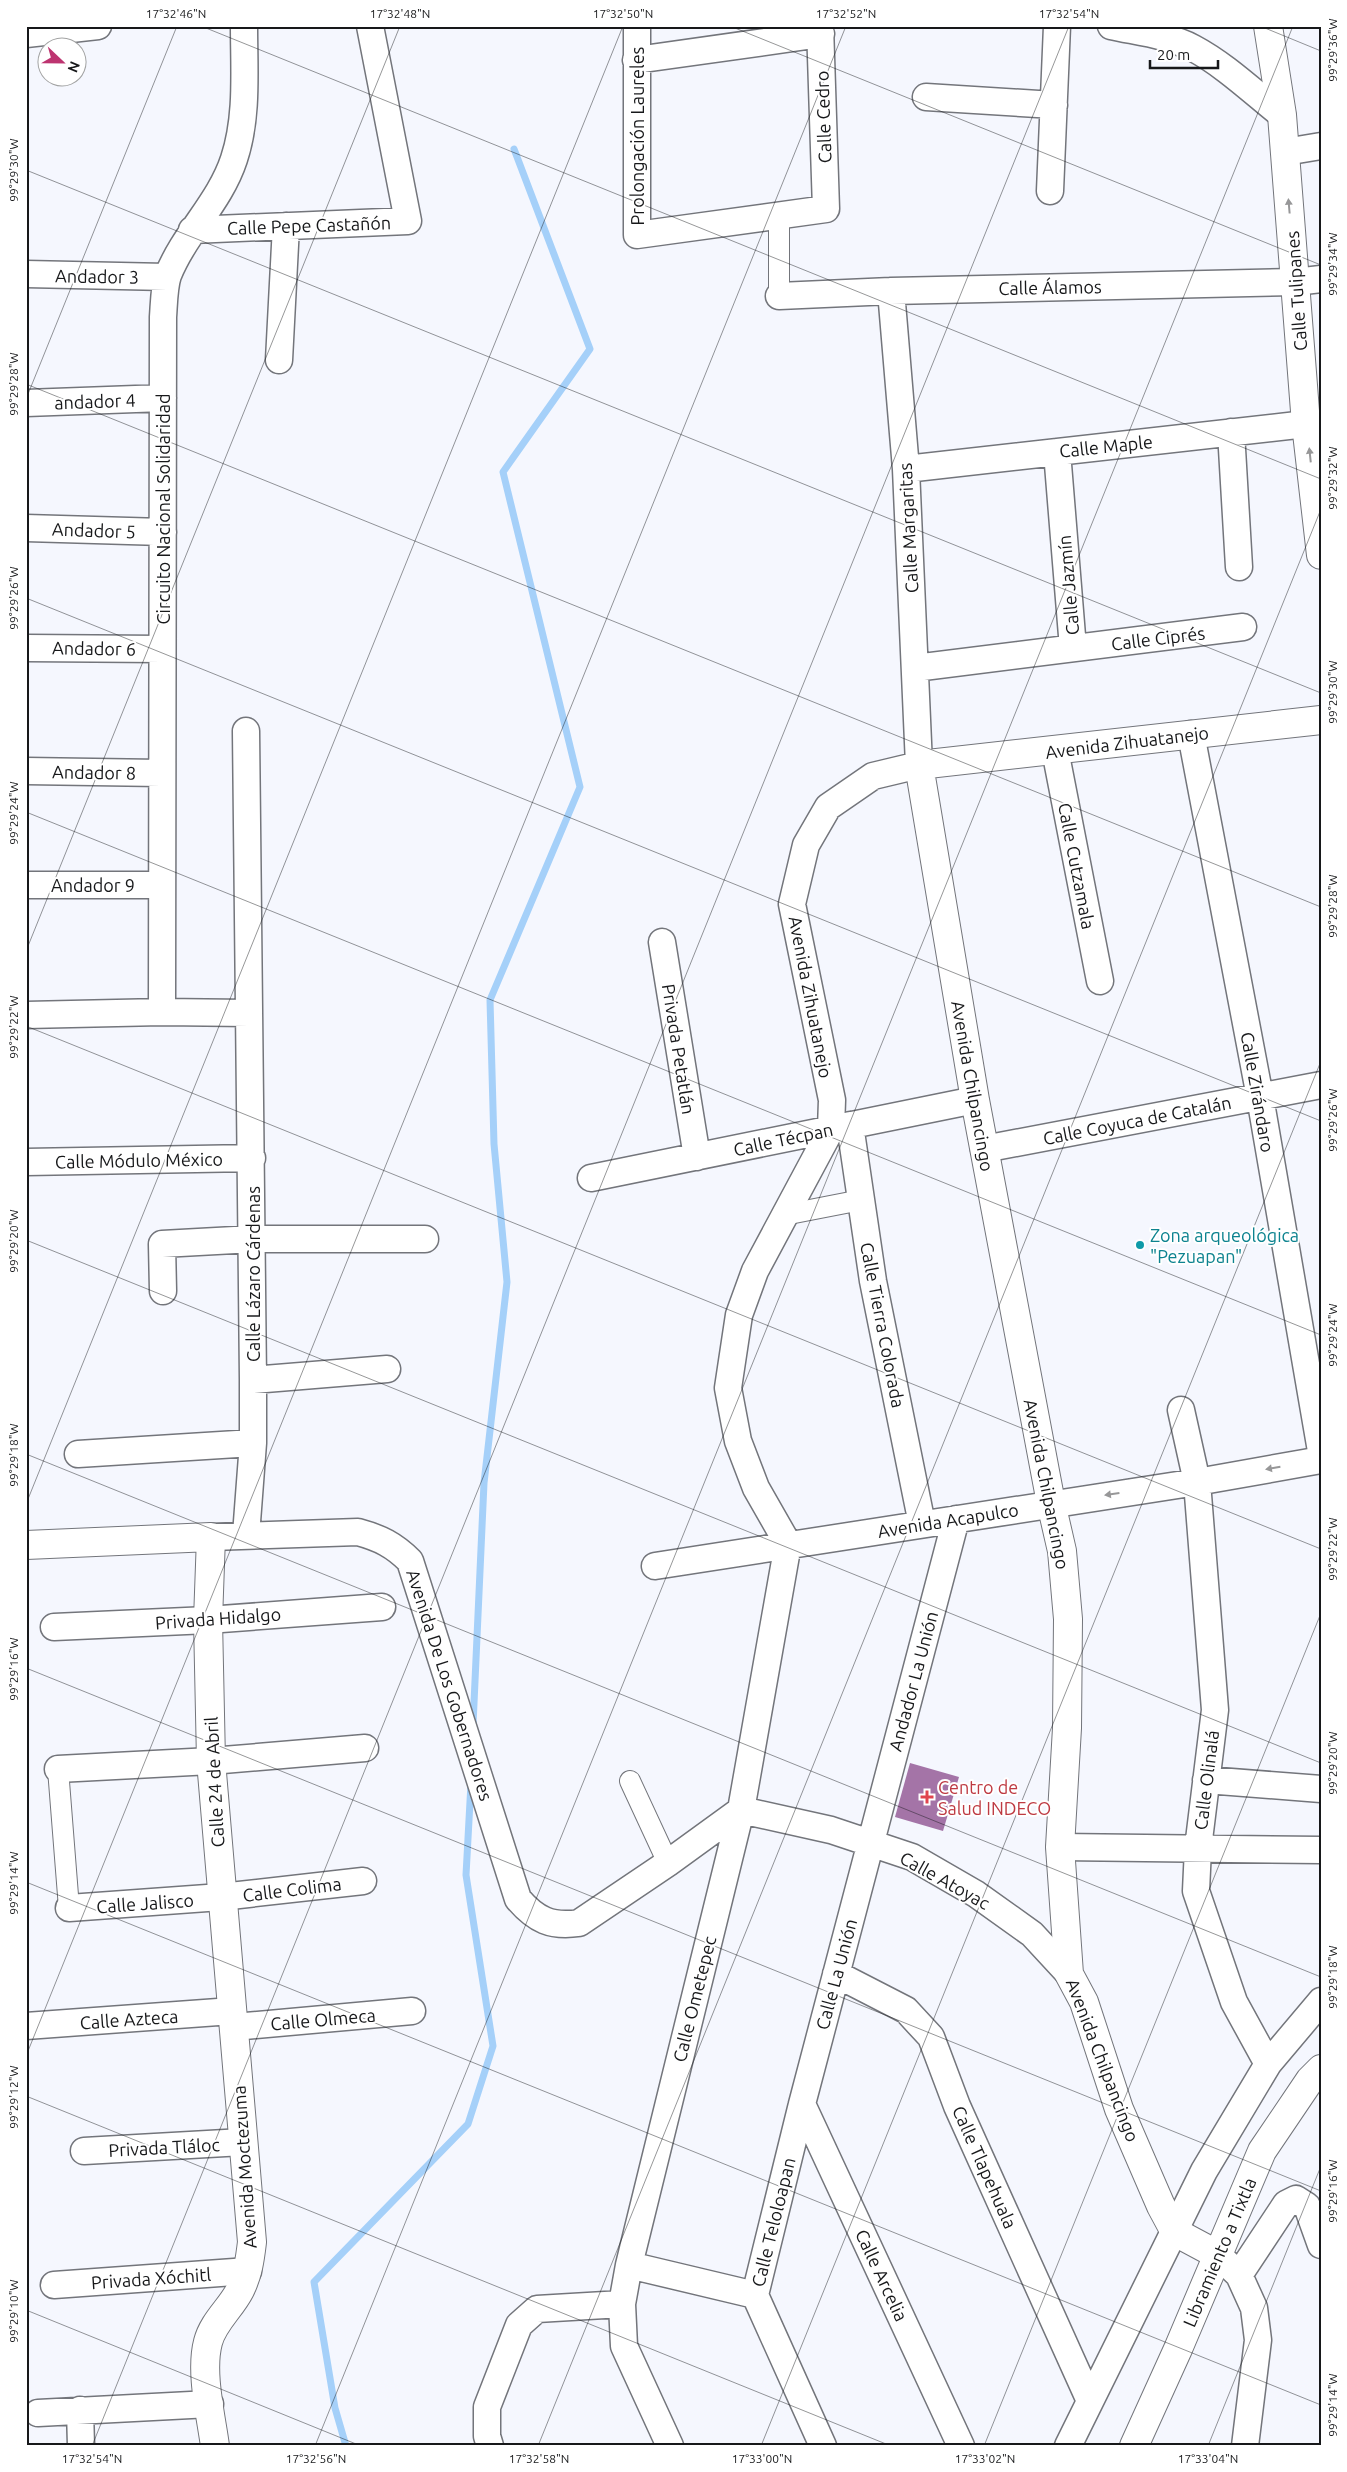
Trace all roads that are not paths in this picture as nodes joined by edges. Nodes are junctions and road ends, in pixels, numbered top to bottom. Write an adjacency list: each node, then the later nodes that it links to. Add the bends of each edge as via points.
1 (98, 26): 9 (street)
2 (244, 26): 20 (street, Circuito Nacional Solidaridad, via 244,104 234,159 218,196)
3 (370, 26): 19 (street, Calle Pepe Castañón, via 408,220)
4 (637, 26): 10 (street, Prolongación Laureles)
5 (1057, 26): 12 (street)
6 (1111, 26): 13 (street, via 1163,36 1192,47 1214,60)
7 (1268, 26): 13 (street, Calle Tulipanes)
8 (821, 30): 10 (street); 17 (street, Calle Cedro)
9 (26, 34)
10 (636, 60): 18 (street, Prolongación Laureles, via 637,235)
11 (926, 97): 12 (street)
12 (1054, 105): 16 (street)
13 (1282, 115): 15 (street, Calle Tulipanes)
14 (1321, 146): 15 (street)
15 (1285, 152): 23 (street, Calle Tulipanes, one-way to 15)
16 (1050, 191)
17 (826, 209): 18 (street, Prolongación Laureles)
18 (779, 215): 25 (street)
19 (286, 226): 20 (street, Calle Pepe Castañón); 26 (street)
20 (192, 230): 22 (street, Circuito Nacional Solidaridad)
21 (26, 274): 22 (street, Andador 3)
22 (168, 277): 27 (street, Circuito Nacional Solidaridad, via 163,317)
23 (1308, 280): 24 (street, Calle Álamos); 29 (street, Calle Tulipanes)
24 (891, 291): 25 (street, Calle Álamos); 32 (street, Calle Margaritas)
25 (779, 296)
26 (279, 360)
27 (163, 398): 28 (street, andador 4); 34 (street, Circuito Nacional Solidaridad)
28 (26, 403)
29 (1306, 424): 30 (street, Calle Maple); 35 (street, Calle Tulipanes, one-way to 29)
30 (1231, 432): 31 (street, Calle Maple); 36 (street)
31 (1057, 452): 32 (street, Calle Maple); 39 (street, Calle Jazmín)
32 (906, 469): 41 (street, Calle Margaritas)
33 (26, 528): 34 (street, Andador 5)
34 (163, 532): 40 (street, Circuito Nacional Solidaridad)
35 (1321, 555)
36 (1239, 568)
37 (1244, 627): 39 (street, Calle Ciprés)
38 (26, 648): 40 (street, Andador 6)
39 (1074, 648): 41 (street, Calle Jazmín)
40 (162, 649): 48 (street, Circuito Nacional Solidaridad)
41 (915, 668): 46 (street, Calle Margaritas)
42 (1321, 720): 44 (street, Avenida Zihuatanejo)
43 (246, 731): 54 (street, Calle Lázaro Cárdenas)
44 (1191, 734): 45 (street, Avenida Zihuatanejo); 57 (street, Calle Zirándaro)
45 (1055, 750): 46 (street, Avenida Zihuatanejo); 52 (street, Calle Cutzamala)
46 (919, 765): 58 (street, Avenida Chilpancingo); 59 (street, Avenida Zihuatanejo, via 873,776 828,807 806,845 792,904 832,1100)
47 (26, 771): 48 (street, Andador 8)
48 (161, 773): 50 (street, Circuito Nacional Solidaridad)
49 (26, 885): 50 (street, Andador 9)
50 (160, 885): 53 (street, Circuito Nacional Solidaridad)
51 (662, 942): 61 (street, Privada Petatlán)
52 (1100, 981)
53 (162, 1012): 54 (street); 55 (street)
54 (249, 1013): 62 (street, Calle Lázaro Cárdenas)
55 (26, 1015)
56 (1321, 1086): 57 (street, Calle Coyuca de Catalán)
57 (1260, 1097): 60 (street, Calle Coyuca de Catalán); 74 (street, Calle Zirándaro)
58 (974, 1100): 59 (street, Calle Técpan); 60 (street, Avenida Chilpancingo)
59 (841, 1127): 61 (street, Calle Técpan); 65 (street, Calle Tierra Colorada); 66 (street, Avenida Zihuatanejo)
60 (984, 1149): 78 (street, Avenida Chilpancingo)
61 (696, 1157): 64 (street, Calle Técpan)
62 (252, 1158): 63 (street, Calle Módulo México); 67 (street, Calle Lázaro Cárdenas)
63 (26, 1162)
64 (591, 1178)
65 (861, 1200): 66 (street); 80 (street, Calle Tierra Colorada, via 873,1281)
66 (784, 1216): 83 (street, Avenida Zihuatanejo, via 755,1271 739,1315 728,1388 738,1441 756,1488)
67 (252, 1239): 68 (street); 69 (street, via 162,1244); 71 (street, Calle Lázaro Cárdenas)
68 (425, 1239)
69 (163, 1291)
70 (387, 1369): 71 (street)
71 (253, 1380): 73 (street, Calle Lázaro Cárdenas)
72 (1181, 1410): 77 (street, Calle Olinalá)
73 (253, 1443): 75 (street); 81 (street, Calle Lázaro Cárdenas)
74 (1321, 1451)
75 (78, 1454)
76 (1321, 1460): 77 (street, Avenida Acapulco, one-way to 77)
77 (1197, 1482): 78 (street, Avenida Acapulco, one-way to 78); 92 (street, Calle Olinalá, via 1215,1710)
78 (1050, 1503): 79 (street, Avenida Acapulco); 97 (street, Avenida Chilpancingo, via 1062,1551 1068,1620 1067,1728)
79 (956, 1519): 80 (street, Avenida Acapulco); 96 (street, Andador La Unión)
80 (922, 1524): 83 (street, Avenida Acapulco)
81 (246, 1535): 82 (street, Avenida De Los Gobernadores); 100 (street, Avenida De Los Gobernadores, via 358,1532 396,1547 410,1561 518,1899 530,1913 546,1922 579,1923)
82 (212, 1537): 84 (street, Avenida De Los Gobernadores); 87 (street, Calle 24 de Abril)
83 (788, 1544): 85 (street, Avenida Acapulco); 95 (street, Calle Ometepec)
84 (26, 1545)
85 (655, 1566)
86 (382, 1607): 87 (street, Privada Hidalgo)
87 (208, 1620): 88 (street, Privada Hidalgo); 90 (street, Calle 24 de Abril)
88 (54, 1627)
89 (365, 1748): 90 (street)
90 (211, 1761): 91 (street); 102 (street, Calle 24 de Abril)
91 (58, 1769): 103 (street)
92 (1206, 1780): 94 (street); 98 (street, Calle Olinalá)
93 (630, 1781): 100 (street)
94 (1321, 1790)
95 (741, 1810): 96 (street, Calle Atoyac, via 831,1830); 100 (street, Avenida De Los Gobernadores); 118 (street, Calle Ometepec)
96 (870, 1844): 104 (street, Calle La Unión); 105 (street, Calle Atoyac, via 912,1857 976,1894 1032,1934)
97 (1060, 1847): 98 (street); 105 (street, Avenida Chilpancingo)
98 (1198, 1848): 99 (street); 110 (street, Calle Olinalá, via 1196,1891 1234,2002)
99 (1321, 1850)
100 (668, 1863)
101 (363, 1880): 102 (street, Calle Colima)
102 (221, 1898): 103 (street, Calle Jalisco); 108 (street, Calle 24 de Abril)
103 (69, 1908)
104 (836, 1974): 112 (street, Calle La Unión); 124 (street, Calle Tlapehuala, via 906,2010 931,2037 957,2106)
105 (1069, 1974): 115 (street, Avenida Chilpancingo, via 1084,2002 1119,2109)
106 (1321, 2001): 110 (street)
107 (412, 2011): 108 (street, Calle Olmeca)
108 (233, 2019): 109 (street, Calle Azteca); 113 (street, Avenida Moctezuma)
109 (26, 2026)
110 (1268, 2064): 115 (street, via 1204,2171)
111 (1321, 2068): 117 (street, Libramiento a Tixtla, via 1262,2151)
112 (802, 2104): 122 (street, Calle Teloloapan); 133 (street, Calle Arcelia)
113 (243, 2142): 114 (street, Privada Tláloc); 119 (street, Avenida Moctezuma, via 252,2242)
114 (84, 2152)
115 (1175, 2232): 117 (street); 124 (street)
116 (1321, 2245): 120 (street, via 1307,2206 1296,2199 1286,2204)
117 (1218, 2255): 120 (street); 135 (street, Libramiento a Tixtla)
118 (629, 2265): 122 (street); 123 (street, Calle Ometepec)
119 (248, 2271): 121 (street, Privada Xóchitl); 125 (street, Avenida Moctezuma, via 208,2342 206,2370)
120 (1239, 2275): 136 (street, via 1254,2308 1258,2340)
121 (54, 2285)
122 (754, 2294): 132 (street, Calle Teloloapan)
123 (622, 2304): 130 (street, via 537,2309 519,2325 487,2407); 131 (street, Calle Ometepec, via 624,2346)
124 (1090, 2401): 134 (street)
125 (210, 2404): 126 (street); 129 (street, Avenida Moctezuma)
126 (80, 2410): 127 (street); 128 (street)
127 (38, 2413)
128 (81, 2446)
129 (215, 2446)
130 (490, 2446)
131 (670, 2446)
132 (823, 2446)
133 (961, 2446)
134 (1068, 2446)
135 (1134, 2446)
136 (1244, 2446)

